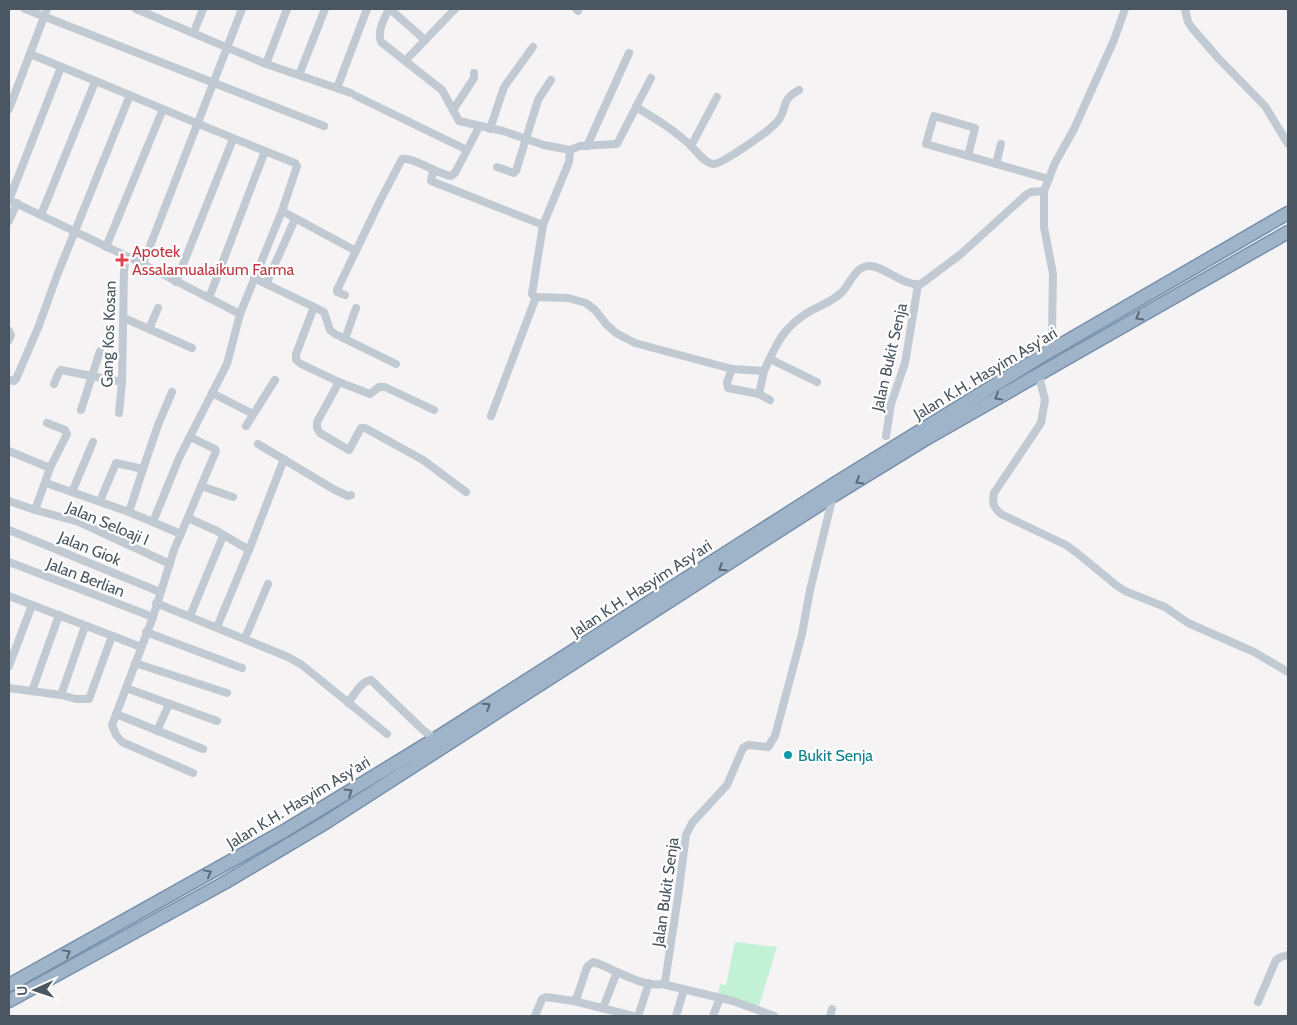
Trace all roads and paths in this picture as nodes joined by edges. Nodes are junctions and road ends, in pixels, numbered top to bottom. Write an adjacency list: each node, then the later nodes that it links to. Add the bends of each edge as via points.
1 (25, 9): 13 (street)
2 (136, 9): 14 (street)
3 (162, 9): 14 (street)
4 (203, 9): 15 (street)
5 (242, 9): 17 (street)
6 (286, 9): 22 (street)
7 (325, 9): 25 (street)
8 (367, 9): 30 (street)
9 (390, 9): 16 (street); 21 (street, via 380,30 380,40)
10 (455, 9): 16 (street)
11 (1124, 9): 55 (street, via 1114,40)
12 (1185, 9): 45 (street, via 1192,28 1265,106)
13 (46, 12): 20 (street); 29 (street)
14 (158, 18): 15 (street)
15 (194, 32): 17 (street)
16 (425, 40): 21 (street)
17 (227, 46): 22 (street); 29 (street)
18 (533, 48): 41 (street, via 504,86)
19 (629, 53): 46 (street)
20 (30, 54): 23 (street); 35 (street)
21 (405, 61): 37 (street, via 442,90)
22 (266, 64): 25 (street)
23 (61, 67): 28 (street); 57 (street)
24 (474, 73): 37 (street)
25 (299, 76): 30 (street)
26 (651, 78): 34 (street)
27 (551, 80): 43 (street, via 538,100)
28 (95, 82): 32 (street); 60 (street)
29 (213, 82): 38 (street); 39 (street)
30 (337, 88): 48 (street)
31 (799, 90): 47 (street, via 789,96 781,118 775,124 718,163 710,164)
32 (130, 95): 36 (street); 65 (street)
33 (716, 97): 47 (street)
34 (636, 107): 46 (street, via 617,144); 47 (street)
35 (9, 109)
36 (163, 109): 38 (street); 67 (street)
37 (453, 110): 40 (street, via 459,120)
38 (197, 123): 42 (street); 71 (street)
39 (324, 126)
40 (479, 127): 41 (street); 48 (street)
41 (490, 129): 43 (street)
42 (233, 139): 50 (street); 74 (street)
43 (525, 139): 49 (street); 53 (street, via 516,172)
44 (1002, 144): 52 (street)
45 (1288, 144)
46 (587, 146): 49 (street)
47 (691, 146)
48 (467, 150): 54 (street, via 454,175 447,176)
49 (570, 150): 64 (street)
50 (265, 151): 58 (street, via 297,166); 79 (street)
51 (968, 156): 51 (street, via 926,144 934,116 975,128); 52 (street)
52 (996, 164): 55 (street)
53 (497, 167)
54 (433, 170): 64 (street, via 431,180); 68 (street, via 408,158 402,159)
55 (1049, 179): 56 (street)
56 (1044, 191): 76 (street, via 1027,194 961,254); 92 (street, via 1044,227 1053,274 1052,330)
57 (11, 201): 60 (street); 62 (street)
58 (282, 211): 61 (street); 72 (street)
59 (1288, 213): 69 (highway, Jalan K.H. Hasyim Asy'ari)
60 (41, 215): 65 (street)
61 (295, 219): 68 (street); 75 (street)
62 (9, 221)
63 (1288, 224): 69 (highway, via 1216,263 1214,259)
64 (543, 225): 78 (street, via 532,293)
65 (75, 232): 67 (street); 99 (street, via 16,379 14,382)
66 (1288, 232): 73 (highway, Jalan K.H. Hasyim Asy'ari)
67 (106, 247): 70 (street)
68 (356, 251): 77 (street, via 336,290)
69 (1219, 254): 80 (highway, Jalan K.H. Hasyim Asy'ari)
70 (126, 257): 71 (street); 85 (street, Gang Kos Kosan)
71 (142, 264): 74 (street)
72 (254, 278): 75 (street); 84 (street)
73 (1209, 278): 80 (highway, via 1212,272 1209,269 1154,301); 97 (highway, Jalan K.H. Hasyim Asy'ari, one-way to 97)
74 (176, 282): 79 (street)
75 (266, 284): 81 (street)
76 (918, 285): 93 (street, via 866,266 842,293 790,324); 116 (street, Jalan Bukit Senja, via 905,363 891,404)
77 (345, 295)
78 (536, 297): 95 (street, via 568,298 586,303 607,325 628,340); 113 (street)
79 (209, 298): 84 (street)
80 (1138, 301): 92 (highway, Jalan K.H. Hasyim Asy'ari)
81 (314, 307): 88 (street, via 324,312 330,330); 102 (street, via 296,360)
82 (158, 308): 86 (street)
83 (356, 308): 88 (street)
84 (240, 314): 106 (street, via 230,356)
85 (124, 318): 86 (street); 101 (street, Gang Kos Kosan)
86 (150, 329): 90 (street)
87 (9, 331): 89 (street)
88 (345, 339): 94 (street)
89 (9, 340)
90 (192, 348)
91 (100, 351): 98 (street)
92 (1045, 354): 172 (highway, Jalan K.H. Hasyim Asy'ari, one-way to 92, via 834,484)
93 (770, 359): 96 (street); 103 (street)
94 (396, 364)
95 (732, 369): 96 (street); 107 (street, via 727,387)
96 (764, 371): 107 (street)
97 (1041, 374): 129 (highway, Jalan K.H. Hasyim Asy'ari, one-way to 129, via 950,424); 160 (street, via 1045,400 1041,423 994,493 996,509 1066,545 1125,591 1165,607 1188,623 1254,652)
98 (92, 377): 101 (street); 104 (street, via 61,370); 109 (street)
99 (9, 380)
100 (275, 380): 112 (street)
101 (122, 382): 111 (street, Gang Kos Kosan)
102 (339, 382): 110 (street, via 370,394 379,387 385,387); 127 (street, via 317,422 320,433 349,450 361,428 365,428 423,460)
103 (817, 382)
104 (54, 384)
105 (172, 392): 123 (street)
106 (212, 393): 112 (street); 117 (street)
107 (759, 394): 108 (street)
108 (770, 400)
109 (81, 410)
110 (434, 410)
111 (119, 413)
112 (253, 414): 115 (street)
113 (491, 416)
114 (47, 423): 122 (street, via 65,430 67,434)
115 (246, 426)
116 (886, 436)
117 (190, 437): 125 (street, via 216,449); 136 (street)
118 (93, 442): 126 (street)
119 (258, 444): 121 (street)
120 (9, 451): 122 (street)
121 (284, 459): 128 (street, via 335,490); 140 (street)
122 (50, 468): 124 (street)
123 (143, 469): 132 (street, via 116,462); 134 (street)
124 (46, 482): 126 (street); 133 (street)
125 (201, 486): 130 (street); 135 (street)
126 (72, 492): 132 (street)
127 (466, 492)
128 (351, 495)
129 (833, 496): 178 (street, Jalan Bukit Senja, via 802,634 772,743 768,747 748,745 743,748 726,785 686,834 666,978); 182 (highway, Jalan K.H. Hasyim Asy'ari, one-way to 182, via 325,823 224,884)
130 (233, 497)
131 (9, 500): 133 (street, Jalan Seloaji I)
132 (100, 501): 134 (street)
133 (35, 510): 142 (street, Jalan Seloaji I, via 79,522)
134 (129, 512): 136 (street)
135 (188, 518): 138 (street); 139 (street)
136 (153, 522): 138 (street)
137 (9, 530): 144 (street, Jalan Giok)
138 (181, 534): 142 (street)
139 (223, 536): 140 (street); 149 (street)
140 (249, 550): 152 (street)
141 (9, 562): 150 (street, Jalan Berlian)
142 (170, 564): 144 (street)
143 (268, 584): 155 (street)
144 (160, 592): 146 (street)
145 (9, 596): 147 (street)
146 (156, 603): 149 (street); 150 (street)
147 (32, 605): 148 (street); 158 (street)
148 (58, 615): 151 (street); 163 (street)
149 (190, 616): 152 (street)
150 (152, 617): 153 (street)
151 (85, 626): 154 (street); 165 (street)
152 (217, 627): 155 (street)
153 (146, 632): 156 (street); 159 (street)
154 (112, 636): 156 (street); 165 (street, via 89,699)
155 (245, 638): 166 (street, via 302,665)
156 (141, 647): 157 (street)
157 (134, 663): 162 (street); 164 (street)
158 (9, 666)
159 (242, 668)
160 (1288, 672)
161 (9, 688): 163 (street)
162 (126, 688): 167 (street); 168 (street)
163 (32, 691): 165 (street)
164 (227, 693)
165 (61, 694)
166 (348, 703): 171 (street); 172 (street, via 361,686 371,680)
167 (169, 704): 169 (street); 170 (street)
168 (116, 714): 170 (street); 174 (street, via 112,725 122,742)
169 (217, 721)
170 (157, 731): 173 (street)
171 (387, 734)
172 (435, 739): 179 (highway, Jalan K.H. Hasyim Asy'ari, one-way to 172, via 286,830)
173 (203, 749)
174 (193, 773)
175 (1288, 955): 184 (street, via 1276,960)
176 (616, 972): 177 (street); 183 (street, via 590,963); 185 (street)
177 (649, 983): 178 (street); 189 (street)
178 (662, 984): 180 (street)
179 (9, 985)
180 (684, 989): 181 (street); 190 (street)
181 (720, 998): 186 (street); 191 (street)
182 (9, 1001)
183 (574, 1001): 185 (street); 187 (street, via 544,998)
184 (1258, 1002)
185 (603, 1008): 188 (street)
186 (755, 1013): 192 (street)
187 (535, 1016)
188 (633, 1016)
189 (638, 1016)
190 (676, 1016)
191 (713, 1016)
192 (774, 1016)

